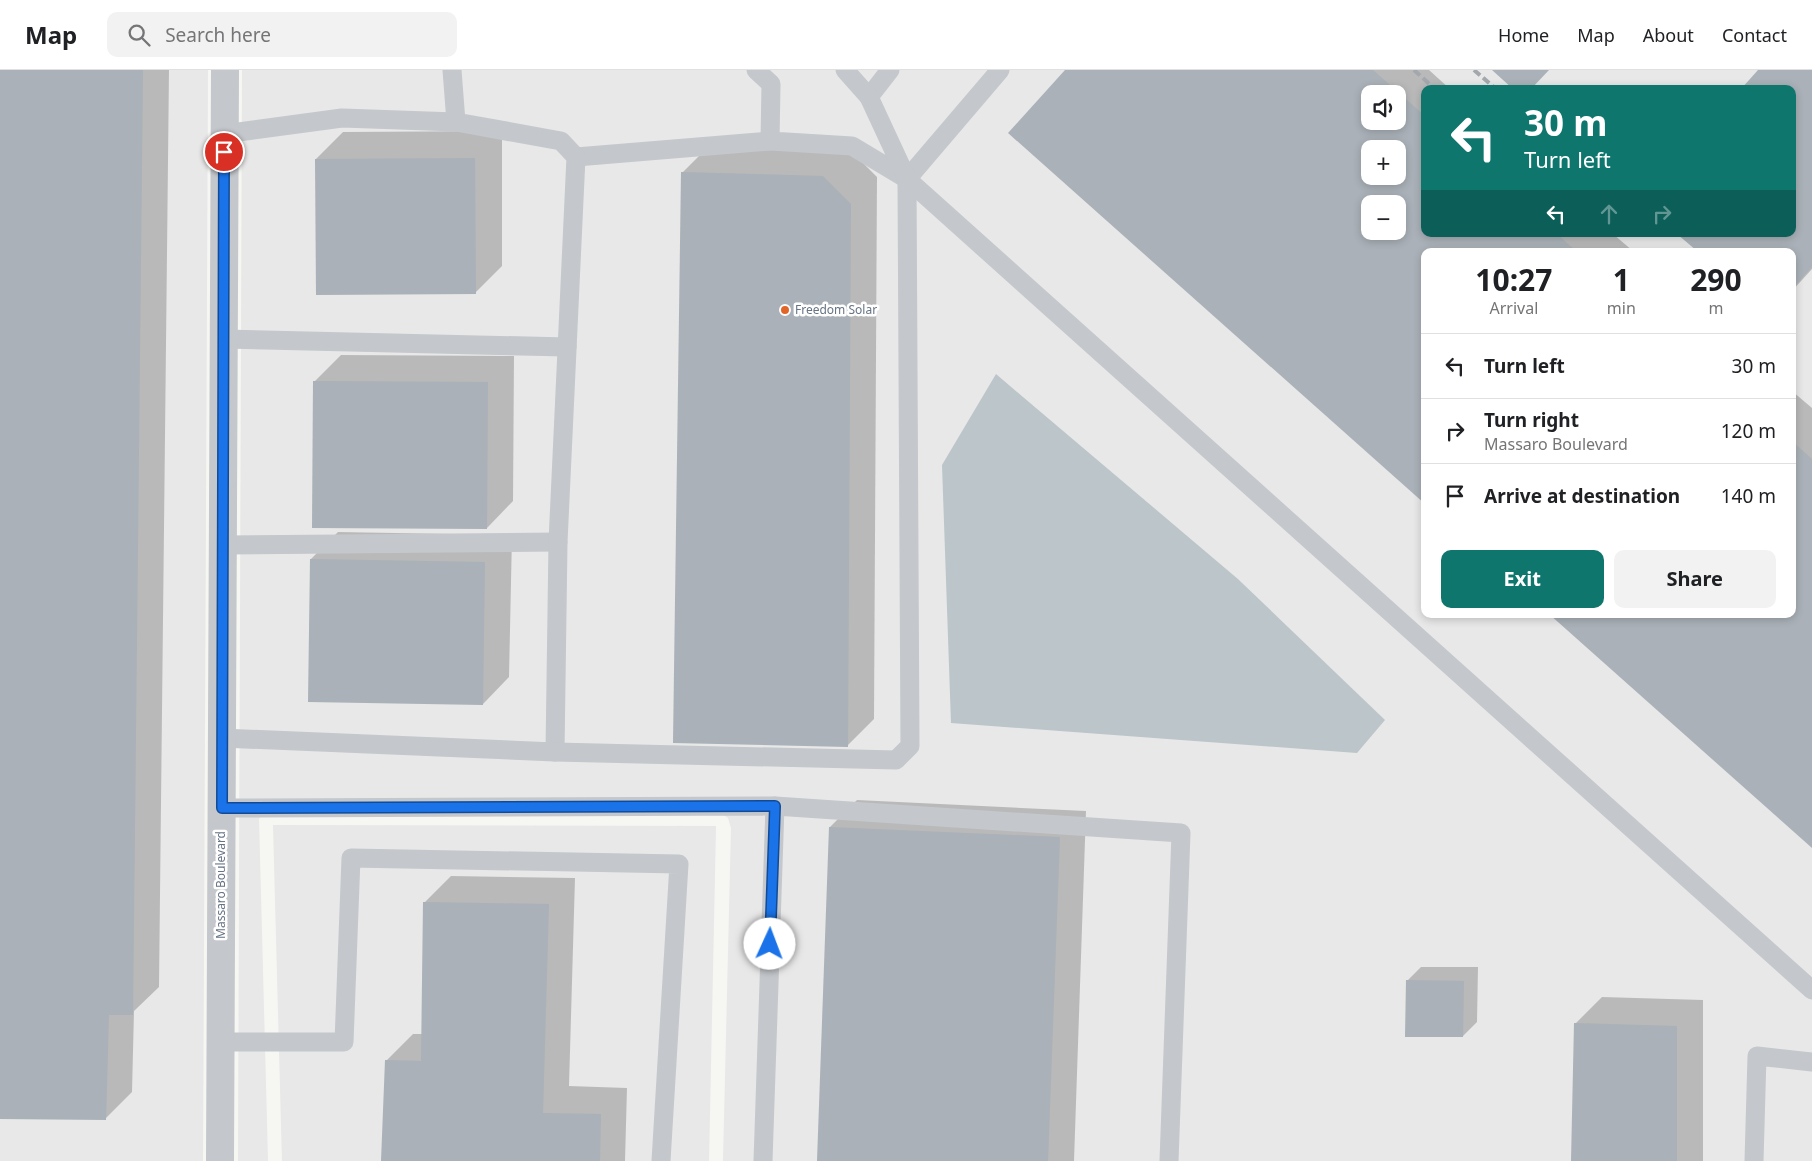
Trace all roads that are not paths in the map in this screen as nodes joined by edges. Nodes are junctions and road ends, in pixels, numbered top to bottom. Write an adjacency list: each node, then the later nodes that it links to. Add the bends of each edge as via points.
1 (225, 70): 9 (street, Massaro Boulevard)
2 (452, 70): 8 (lane)
3 (756, 70): 10 (lane, via 771,84)
4 (845, 70): 7 (lane)
5 (890, 70): 7 (lane)
6 (1000, 70): 12 (lane)
7 (869, 97): 12 (lane)
8 (456, 122): 9 (lane, via 342,118); 11 (lane, via 561,141)
9 (224, 134): 13 (street, Massaro Boulevard)
10 (770, 141): 11 (lane); 12 (lane, via 852,146)
11 (576, 157): 14 (lane)
12 (907, 179): 18 (lane, via 910,746 896,760); 21 (lane)
13 (224, 339): 14 (lane); 16 (street, Massaro Boulevard)
14 (567, 347): 15 (lane)
15 (558, 542): 16 (lane); 18 (lane)
16 (223, 545): 17 (street, Massaro Boulevard)
17 (222, 738): 18 (lane); 20 (street, Massaro Boulevard)
18 (556, 752)
19 (775, 806): 20 (lane); 26 (lane); 27 (lane, via 1181,833)
20 (222, 808): 22 (street, Massaro Boulevard)
21 (1812, 990)
22 (221, 1042): 24 (street, Massaro Boulevard); 25 (lane, via 344,1042 351,858 679,864)
23 (1812, 1062): 28 (lane, via 1757,1056)
24 (220, 1161)
25 (661, 1161)
26 (763, 1161)
27 (1169, 1161)
28 (1754, 1161)

